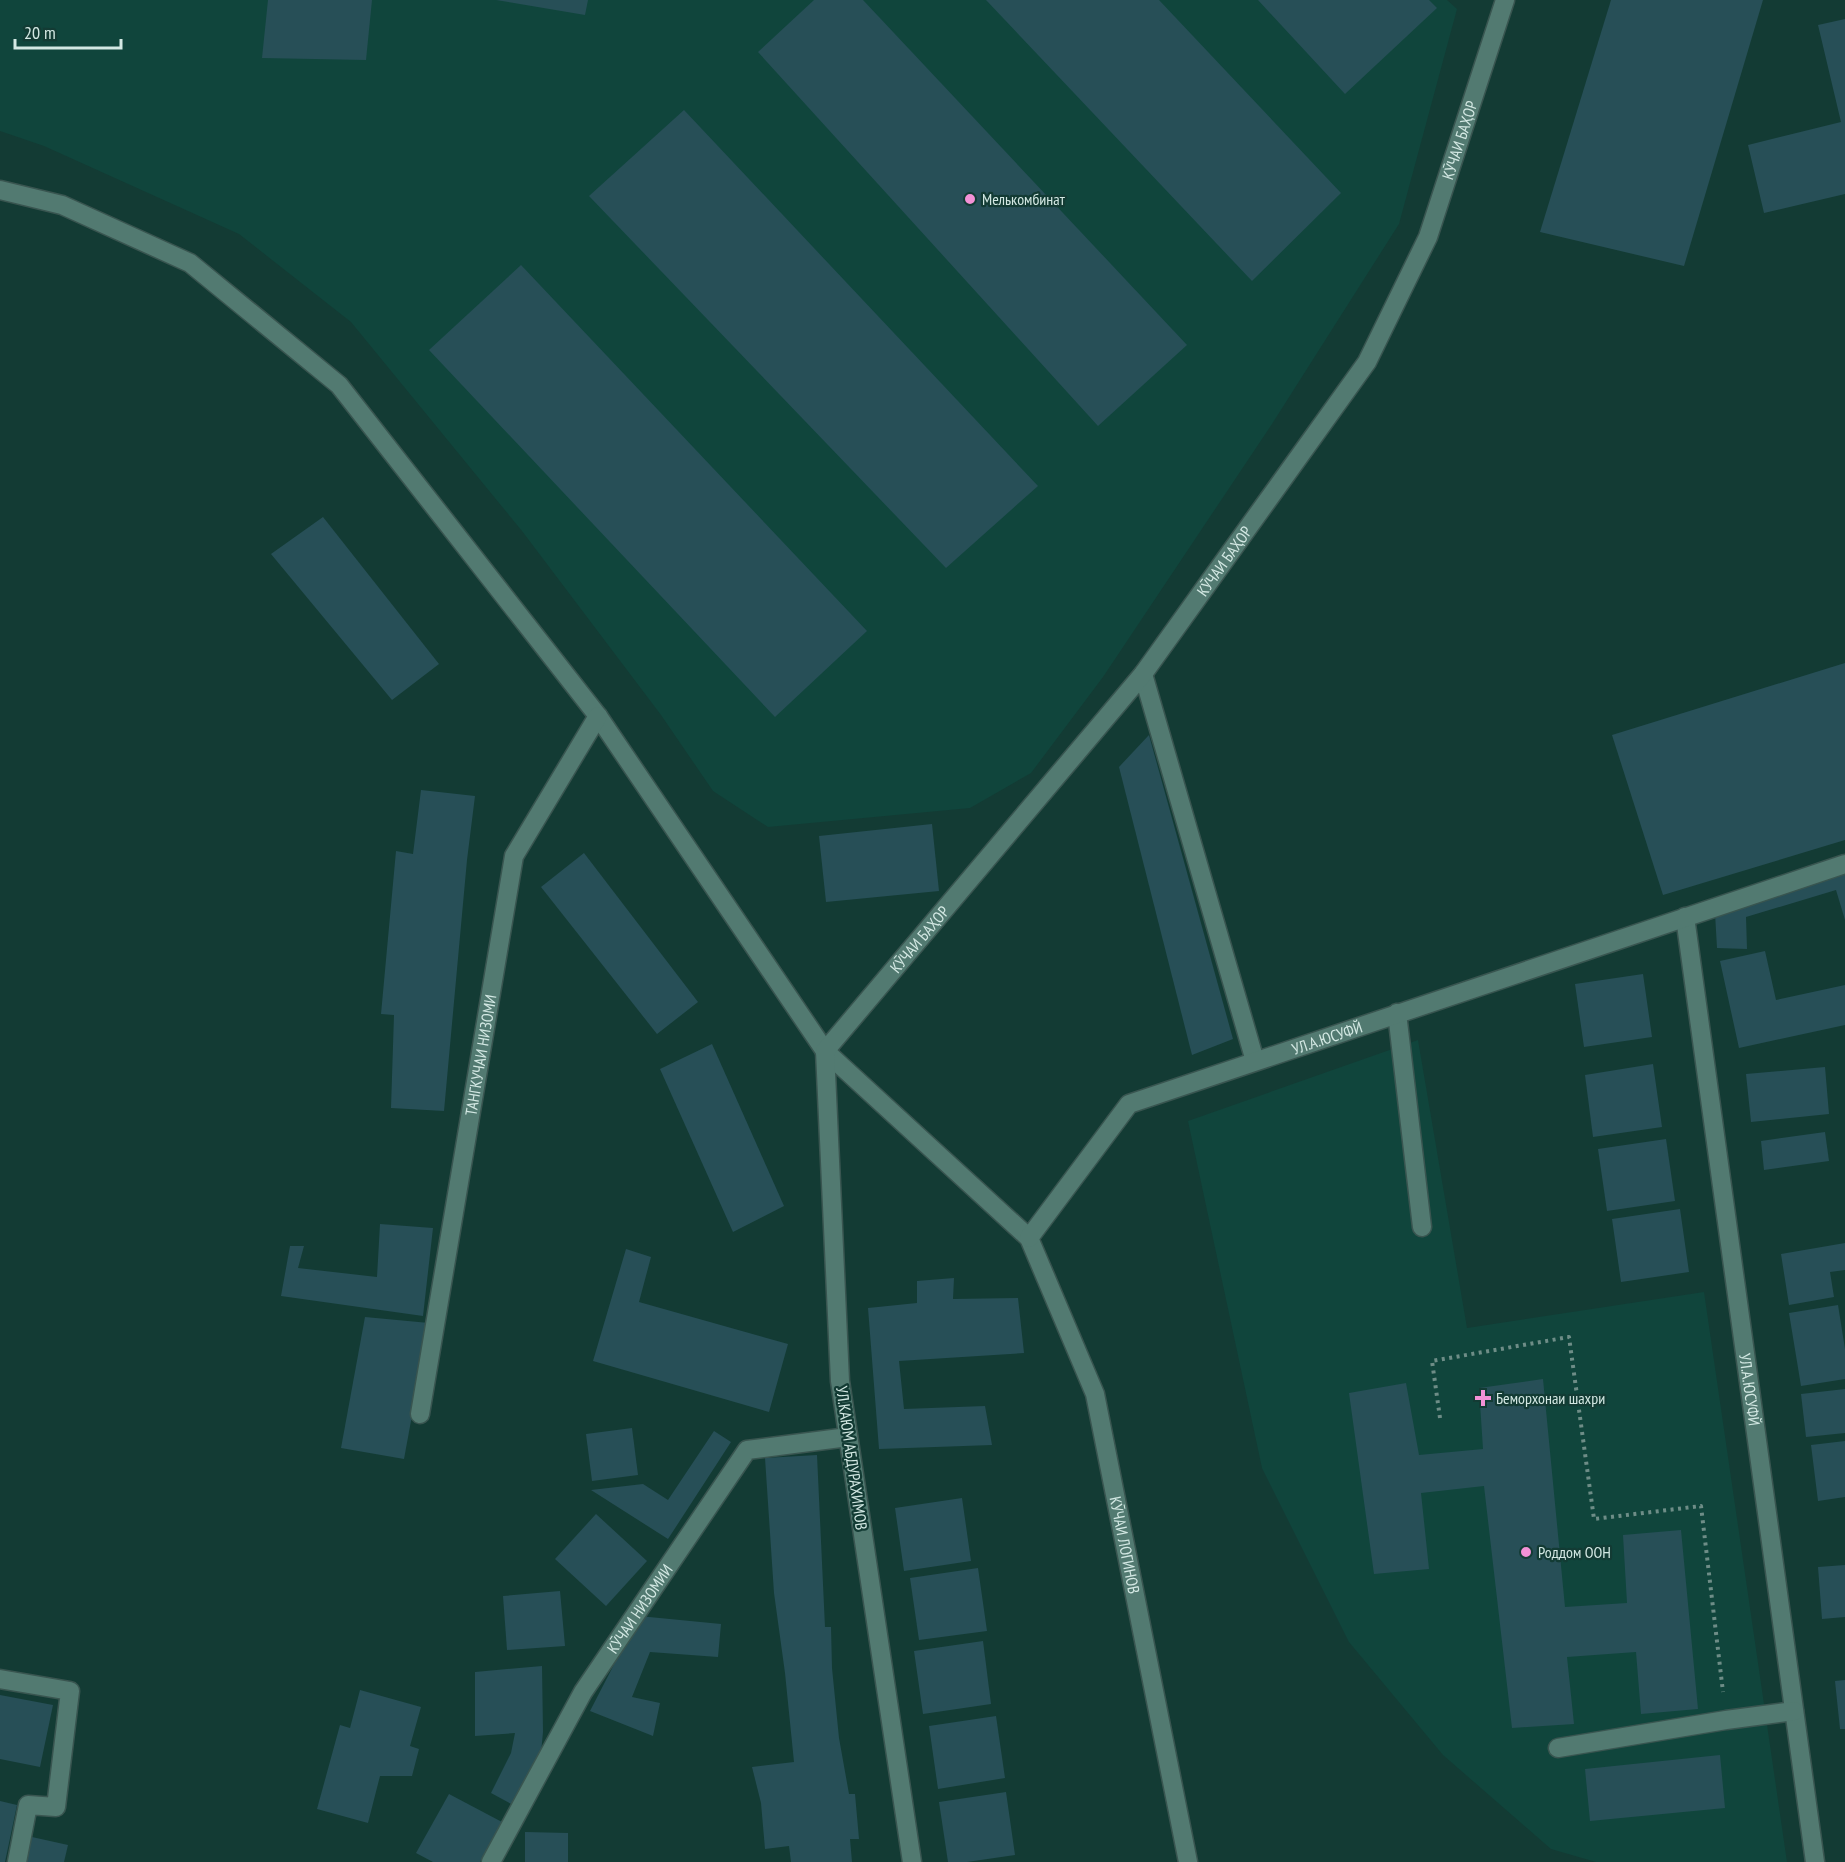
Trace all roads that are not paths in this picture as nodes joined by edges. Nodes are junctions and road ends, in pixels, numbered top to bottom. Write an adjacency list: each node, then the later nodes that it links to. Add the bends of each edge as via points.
1 (1505, 0): 3 (street, КӮЧАИ БАҲОР, via 1428,237 1367,362)
2 (0, 190): 4 (street, via 62,205 190,263 339,385)
3 (1143, 674): 8 (street, КӮЧАИ БАҲОР); 9 (street)
4 (598, 716): 8 (street); 12 (street, ТАНГКУЧАИ НИЗОМИ, via 514,856)
5 (1845, 864): 6 (street, УЛ.А.ЮСУФЙ)
6 (1685, 917): 7 (street, УЛ.А.ЮСУФЙ); 15 (street, УЛ.А.ЮСУФЙ)
7 (1397, 1013): 9 (street, УЛ.А.ЮСУФЙ); 10 (street)
8 (825, 1051): 11 (street); 13 (street, УЛ.КАЮМ АБДУРАХИМОВ, via 840,1381)
9 (1255, 1061): 11 (street, УЛ.А.ЮСУФЙ, via 1129,1104)
10 (1422, 1227)
11 (1029, 1238): 20 (street, КӮЧАИ ЛОГИНОВ, via 1095,1394)
12 (420, 1414)
13 (849, 1437): 18 (street, КӮЧАИ НИЗОМИИ, via 747,1450 583,1692); 19 (street, УЛ.КАЮМ АБДУРАХИМОВ)
14 (0, 1679): 17 (street, via 70,1691 56,1807 28,1805)
15 (1794, 1711): 16 (street); 21 (street, УЛ.А.ЮСУФЙ)
16 (1558, 1748)
17 (17, 1862)
18 (491, 1862)
19 (912, 1862)
20 (1188, 1862)
21 (1815, 1862)

